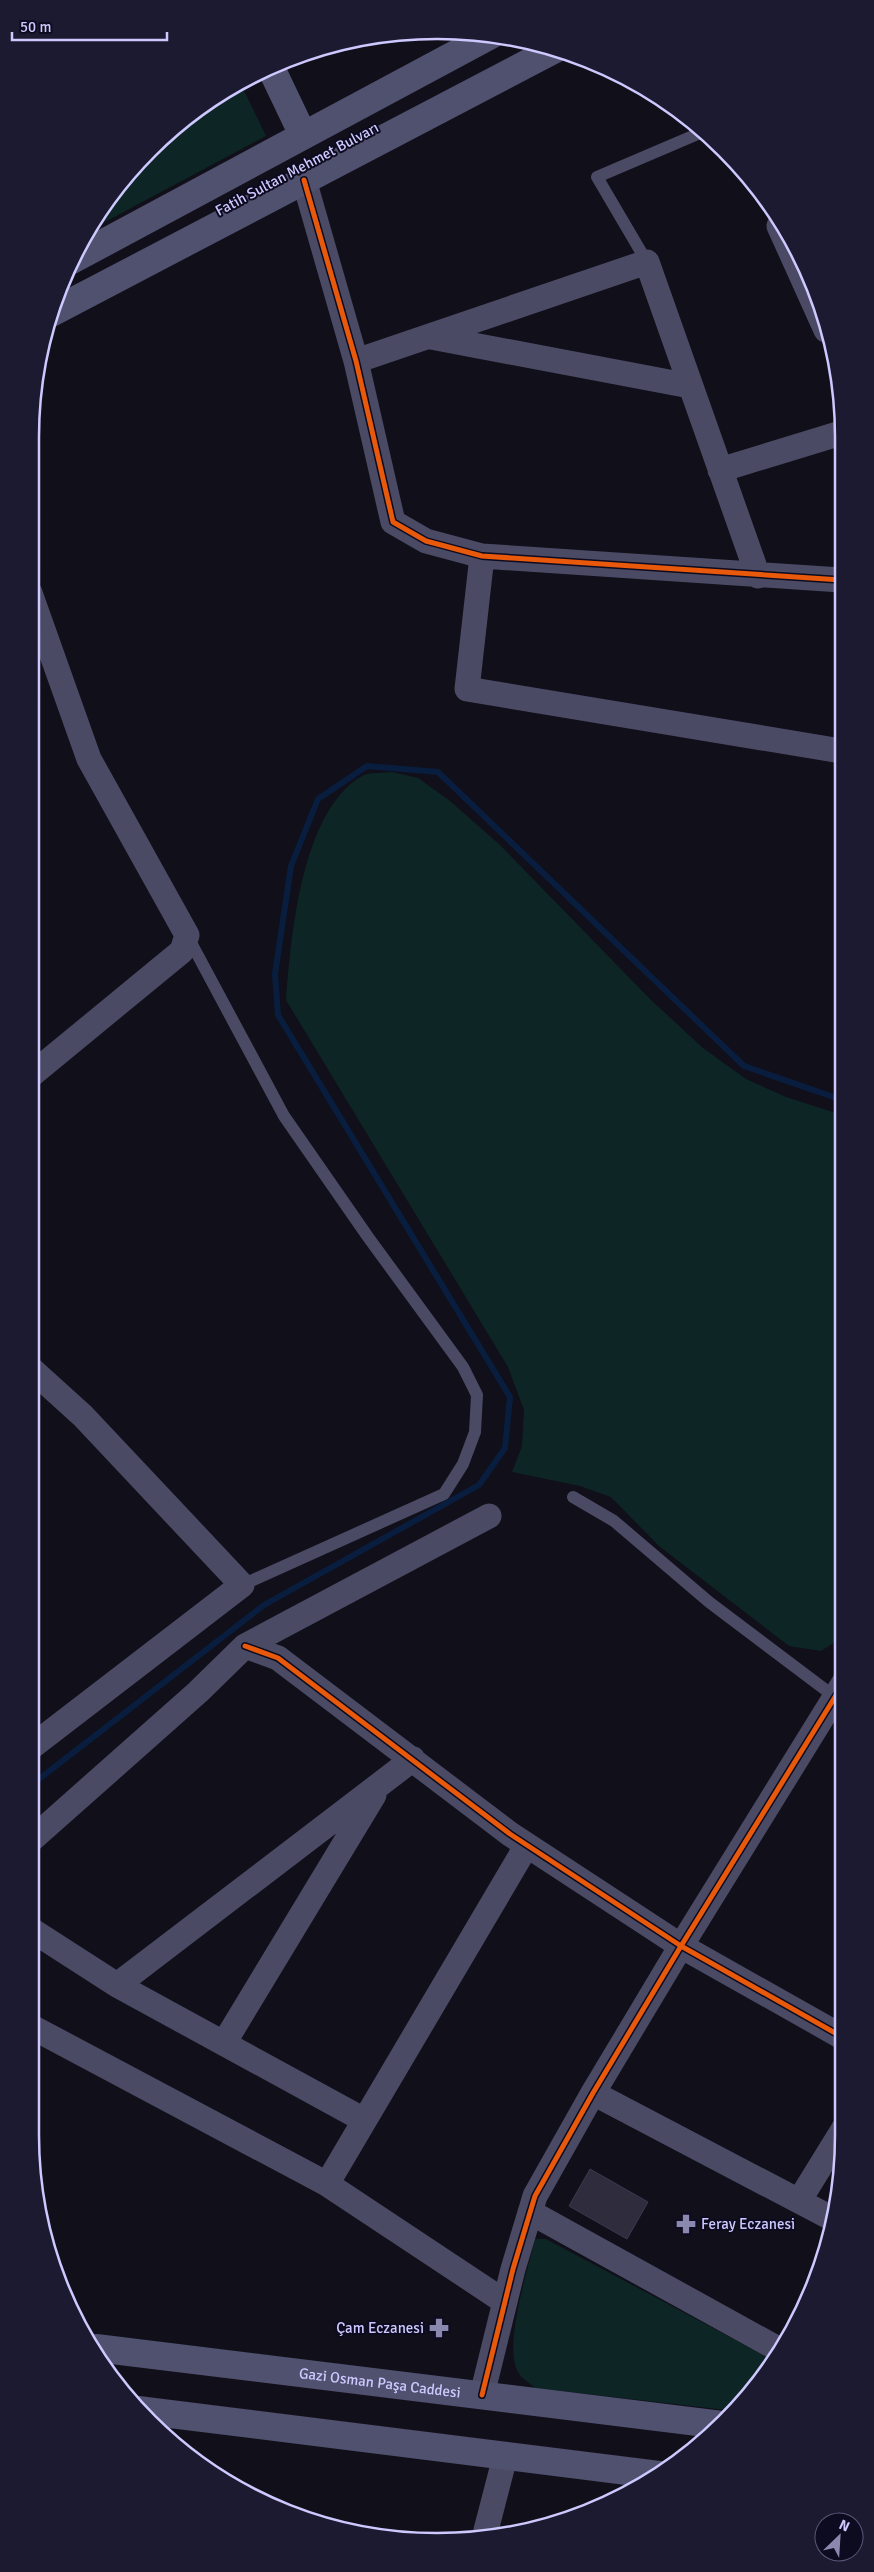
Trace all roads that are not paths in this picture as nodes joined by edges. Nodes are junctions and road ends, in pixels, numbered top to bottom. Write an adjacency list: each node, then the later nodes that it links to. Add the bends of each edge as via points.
1 (479, 41): 4 (main road, Fatih Sultan Mehmet Bulvarı)
2 (546, 54): 6 (main road, Fatih Sultan Mehmet Bulvarı)
3 (274, 74): 4 (main road)
4 (304, 134): 7 (main road, Fatih Sultan Mehmet Bulvarı)
5 (696, 135): 8 (lane, via 597,177)
6 (304, 180): 9 (main road, Fatih Sultan Mehmet Bulvarı); 11 (street)
7 (84, 253)
8 (647, 262): 10 (street); 12 (street)
9 (60, 308)
10 (429, 336): 11 (street); 12 (street)
11 (356, 361): 15 (street, via 393,522 426,542)
12 (690, 386): 14 (street)
13 (835, 435): 14 (street)
14 (720, 470): 16 (street)
15 (482, 556): 16 (street); 19 (street, via 467,689)
16 (758, 576): 17 (street)
17 (835, 580)
18 (39, 618): 20 (street, via 90,759)
19 (835, 750)
20 (187, 935): 21 (street, via 182,951); 25 (lane, via 284,1116 463,1367 477,1395 475,1432 463,1464 444,1494)
21 (39, 1069)
22 (39, 1376): 25 (street, via 83,1416)
23 (573, 1497): 27 (lane, via 614,1521 710,1602)
24 (489, 1516): 26 (street)
25 (242, 1585): 29 (street)
26 (245, 1646): 30 (street, via 278,1658); 32 (street)
27 (835, 1687)
28 (835, 1697): 35 (street)
29 (39, 1741)
30 (412, 1759): 31 (street); 33 (street)
31 (382, 1782): 36 (street); 39 (street)
32 (39, 1833)
33 (527, 1845): 35 (street); 41 (street)
34 (39, 1935): 36 (street)
35 (682, 1946): 38 (street); 40 (street)
36 (117, 1985): 39 (street)
37 (39, 2031): 43 (street)
38 (835, 2033)
39 (224, 2043): 41 (street)
40 (593, 2093): 44 (street); 45 (street, via 535,2196)
41 (364, 2120): 43 (street)
42 (835, 2143): 44 (street)
43 (327, 2184): 47 (street)
44 (798, 2201): 46 (street)
45 (530, 2212): 47 (street); 48 (street)
46 (827, 2216)
47 (505, 2302): 50 (street)
48 (774, 2347)
49 (101, 2349): 50 (main road, Gazi Osman Paşa Caddesi)
50 (482, 2395): 52 (main road, Gazi Osman Paşa Caddesi)
51 (150, 2412): 53 (main road)
52 (712, 2424)
53 (504, 2457): 54 (main road); 55 (street)
54 (646, 2474)
55 (486, 2530)

